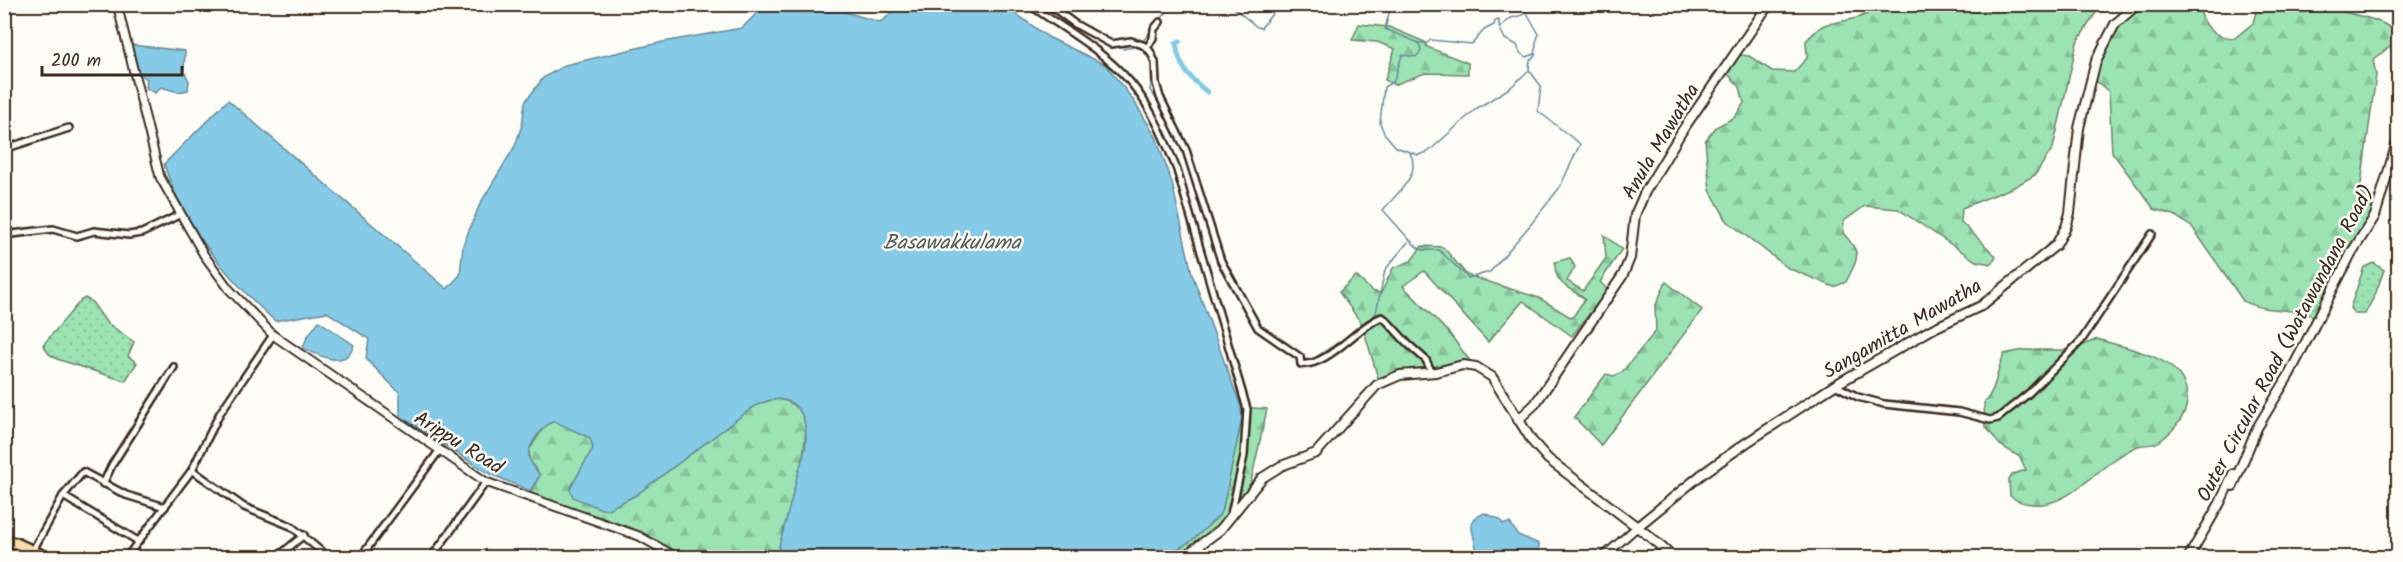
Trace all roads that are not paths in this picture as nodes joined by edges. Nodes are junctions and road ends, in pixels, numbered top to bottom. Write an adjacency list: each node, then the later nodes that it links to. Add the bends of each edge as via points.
1 (117, 4): 11 (street, Arippu Road, via 160,177)
2 (1028, 4): 25 (street, via 1115,66 1131,83 1144,101 1177,170 1247,410 1244,456)
3 (1048, 4): 7 (street, via 1111,44 1131,41)
4 (1769, 4): 18 (main road, Anula Mawatha, via 1682,131 1642,198 1635,215 1630,261 1623,275 1535,404)
5 (2138, 4): 17 (main road, Sangamitta Mawatha, via 2112,28 2092,72 2079,128 2070,213 2059,242 1977,308)
6 (1160, 22): 7 (street)
7 (1147, 48): 16 (street, via 1155,62 1160,97 1186,150 1221,261 1258,327 1306,365 1382,317 1426,360)
8 (69, 128): 10 (street)
9 (2398, 139): 42 (main road, Outer Circular Road (Watawandana Road), via 2374,216 2252,437 2233,486 2233,474)
10 (4, 149)
11 (179, 215): 13 (street, via 129,236 94,231 77,236 53,229); 14 (street, Arippu Road, via 229,289)
12 (2152, 234): 17 (street, via 2081,341 1998,418 1884,404)
13 (4, 235)
14 (273, 335): 19 (street, Arippu Road); 20 (street, via 220,413)
15 (174, 367): 22 (street)
16 (1432, 373): 18 (main road, via 1462,365 1479,368 1494,381); 25 (main road, via 1405,374 1377,385 1319,451 1266,475)
17 (1835, 385): 26 (main road, Sangamitta Mawatha, via 1701,475)
18 (1518, 420): 26 (main road, via 1548,459)
19 (439, 451): 21 (street, Arippu Road); 36 (street)
20 (192, 470): 24 (street); 27 (street, via 244,507)
21 (486, 482): 37 (street); 38 (street, Arippu Road, via 639,536)
22 (103, 484): 23 (street, via 83,472); 24 (street)
23 (63, 496): 28 (street); 30 (street)
24 (165, 507): 28 (street)
25 (1230, 518): 31 (main road)
26 (1637, 527): 40 (street); 41 (main road)
27 (304, 535): 34 (street); 35 (street)
28 (138, 541): 33 (street)
29 (4, 542): 30 (main road)
30 (33, 550): 32 (main road)
31 (1198, 554): 39 (main road)
32 (49, 558)
33 (126, 558)
34 (276, 558)
35 (329, 558)
36 (360, 558)
37 (431, 558)
38 (678, 558)
39 (1182, 558)
40 (1602, 558)
41 (1674, 558)
42 (2188, 558)

